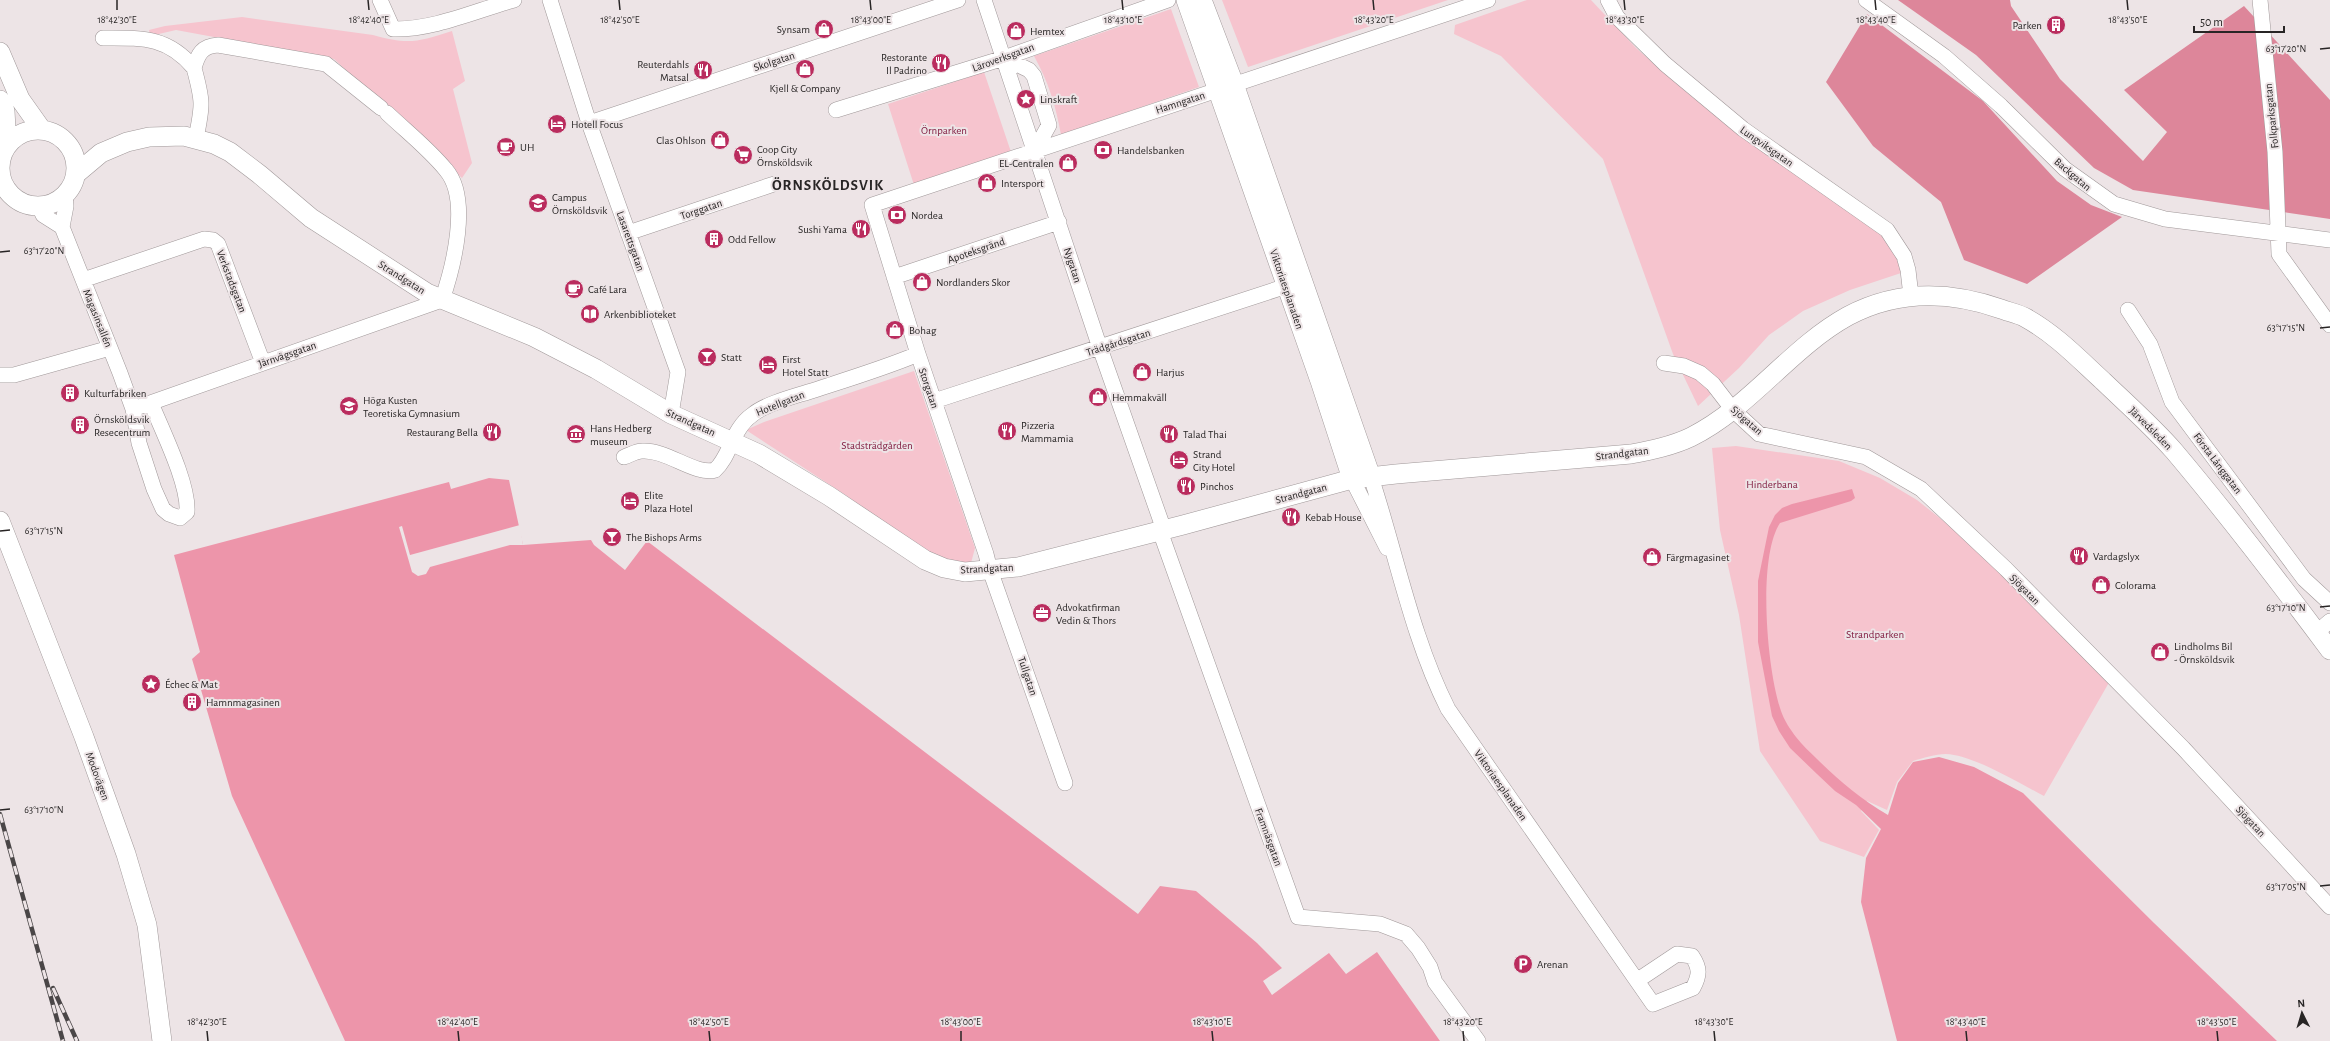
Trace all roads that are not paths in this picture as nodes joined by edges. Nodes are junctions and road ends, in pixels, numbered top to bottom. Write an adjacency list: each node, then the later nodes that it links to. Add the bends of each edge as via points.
1 (380, 0): 2 (street, via 393,29 398,30 429,25)
2 (514, 0)
3 (550, 0): 20 (street, Lasarettsgatan)
4 (958, 0): 20 (street, Skolgatan)
5 (984, 0): 15 (street, Nygatan)
6 (1168, 0): 15 (street, Läroverksgatan)
7 (1186, 0): 17 (main road, Viktoriaesplanaden)
8 (1202, 0): 17 (main road, Viktoriaesplanaden)
9 (1488, 0): 17 (street, Hamngatan)
10 (1608, 0): 41 (street, Lungviksgatan, via 1617,17 1665,64 1743,130 1887,230 1904,256)
11 (1866, 0): 36 (street, Backgatan, via 1944,56 2001,106 2065,169 2103,198 2125,209 2165,219)
12 (2260, 0): 36 (street, Folkparksgatan, via 2275,152)
13 (103, 38): 16 (street, via 157,42 181,53)
14 (0, 52): 21 (main road, via 20,99)
15 (1004, 58): 19 (street, Läroverksgatan); 24 (street, Nygatan); 24 (street, via 1029,70 1034,76 1049,125)
16 (194, 68): 22 (street, via 203,102); 42 (street, via 203,49 218,45 326,64 384,111 447,171 458,199 456,251)
17 (1227, 87): 24 (street, Hamngatan); 40 (main road, Viktoriaesplanaden)
18 (0, 100): 26 (main road, via 5,110)
19 (836, 110)
20 (589, 122): 35 (street, Lasarettsgatan)
21 (42, 130): 23 (main road, via 54,133); 26 (main road, via 22,133)
22 (196, 138): 25 (main road, Strandgatan, via 171,135 149,137 127,142); 42 (main road, Strandgatan, via 230,152 311,218 427,293)
23 (64, 140): 25 (main road); 27 (main road, via 74,156)
24 (1035, 150): 31 (street, Hamngatan); 33 (street, Nygatan)
25 (101, 153): 27 (main road, Strandgatan)
26 (2, 156): 30 (main road, via 0,172)
27 (76, 174): 29 (main road)
28 (774, 184): 35 (street, Torggatan)
29 (65, 196): 32 (main road); 34 (street)
30 (8, 200): 32 (main road)
31 (872, 205): 38 (street, Storgatan)
32 (39, 206): 34 (street, via 43,215)
33 (1059, 222): 38 (street, Apoteksgränd); 46 (street, Nygatan)
34 (62, 227): 39 (street, Magasinsallén)
35 (628, 233): 55 (street, Lasarettsgatan, via 678,372)
36 (2279, 233): 37 (street, Backgatan); 44 (street, Folkparksgatan, via 2279,254)
37 (2330, 240)
38 (894, 277): 47 (street, Storgatan)
39 (83, 280): 45 (street, Magasinsallén); 48 (street, Verkstadsgatan, via 204,239 213,240 218,244)
40 (1294, 284): 46 (street, Trädgårdsgatan); 58 (main road, Viktoriaesplanaden); 59 (main road, Viktoriaesplanaden)
41 (1911, 296): 54 (main road, Strandgatan, via 1880,303 1814,337); 65 (main road, Järvedsleden, via 1946,295 1984,303 2026,318 2065,346 2173,450)
42 (442, 300): 48 (street, Järnvägsgatan); 55 (main road, Strandgatan, via 534,337 596,369)
43 (2128, 310): 64 (street, Första Långgatan, via 2150,344 2172,402 2304,579)
44 (2330, 325)
45 (110, 348): 50 (street, via 14,375); 53 (street, Magasinsallén)
46 (1100, 348): 51 (street, Trädgårdsgatan); 61 (street, Nygatan)
47 (918, 354): 51 (street, Storgatan); 56 (street, Hotellgatan, via 788,398 752,414)
48 (263, 363): 52 (street, Järnvägsgatan)
49 (1664, 363): 54 (street, Sjögatan, via 1684,366 1700,373 1713,384)
50 (0, 375)
51 (934, 401): 62 (street, Storgatan)
52 (151, 403): 53 (street, Järnvägsgatan); 53 (street, Magasinsallén, via 188,499 187,512 180,518 163,509 139,443)
53 (133, 409)
54 (1733, 410): 58 (main road, Strandgatan, via 1692,437 1668,446 1631,454); 68 (street, Sjögatan, via 1759,434 1866,457 1921,489 2006,569 2183,748)
55 (672, 414): 56 (main road, Strandgatan)
56 (731, 440): 57 (street, Hotellgatan, via 719,467 710,472 653,451 640,451); 62 (main road, Strandgatan, via 794,475 925,560 944,568 965,572)
57 (624, 457)
58 (1371, 477): 59 (main road, Strandgatan); 63 (street, Viktoriaesplanaden, via 1390,532)
59 (1352, 479): 61 (main road, Strandgatan); 63 (street, Viktoriaesplanaden)
60 (0, 521): 70 (main road, Modovägen, via 84,737 126,854 147,925)
61 (1162, 531): 62 (main road, Strandgatan, via 1018,567); 71 (street, Framnäsgatan, via 1298,917 1380,924 1406,934 1430,967 1435,982)
62 (988, 562): 67 (street, Tullgatan)
63 (1399, 572): 69 (street, Viktoriaesplanaden, via 1438,690 1448,709)
64 (2330, 602)
65 (2323, 626): 66 (main road, Järvedsleden)
66 (2330, 650)
67 (1065, 783)
68 (2330, 907)
69 (1638, 980)
70 (162, 1041)
71 (1478, 1041)

